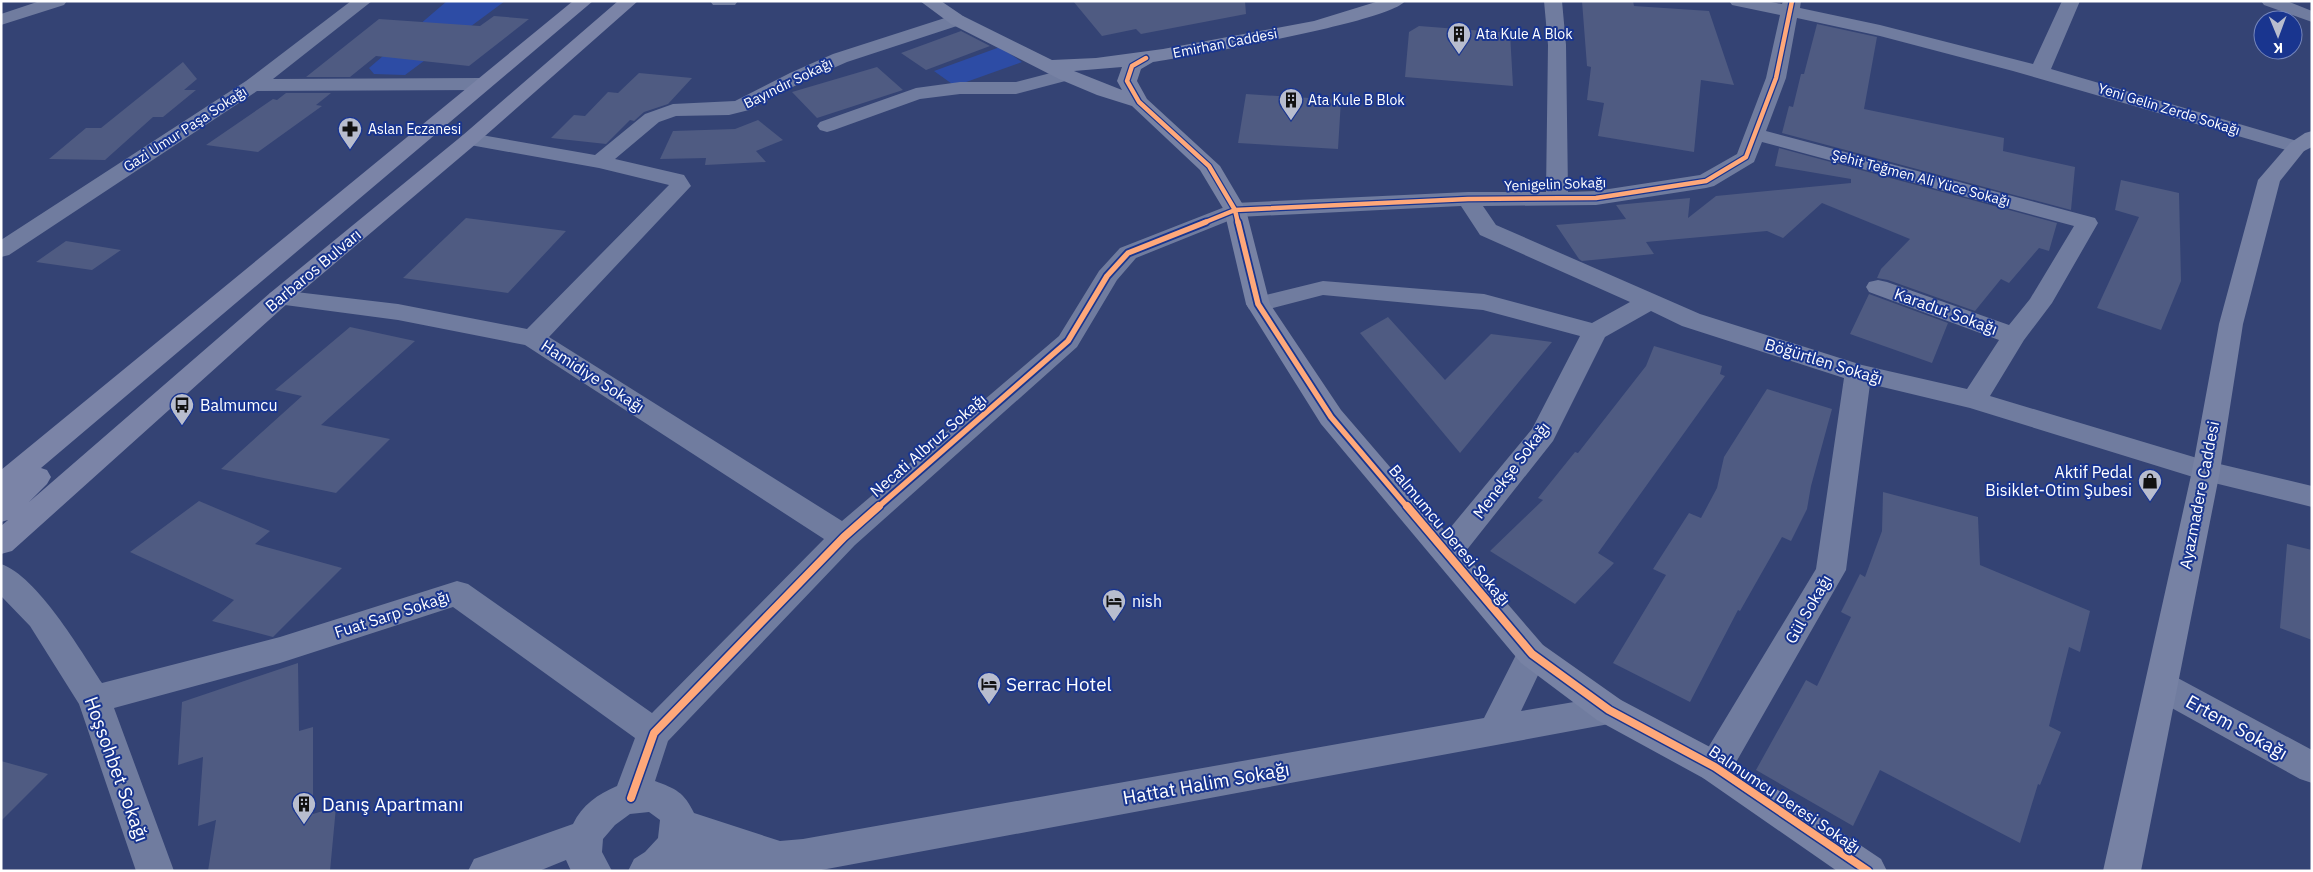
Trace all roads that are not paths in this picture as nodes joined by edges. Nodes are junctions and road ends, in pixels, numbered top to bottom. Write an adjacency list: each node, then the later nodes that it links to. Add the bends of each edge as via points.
1 (58, 1): 15 (street)
2 (363, 1): 21 (street, Gazi Umur Paşa Sokağı)
3 (584, 1): 20 (main road, Barbaros Bulvarı)
4 (629, 1): 25 (main road, Barbaros Bulvarı)
5 (719, 1): 6 (street)
6 (729, 1)
7 (930, 1): 16 (street)
8 (1396, 1): 17 (street, Emirhan Caddesi, via 1322,24)
9 (1553, 1): 28 (street, Yenigelin Sokağı, via 1557,45)
10 (1738, 1): 13 (street)
11 (2071, 1): 19 (street)
12 (2270, 1): 14 (street)
13 (1791, 6): 19 (street, Yeni Gelin Zerde Sokağı); 24 (street, Yenigelin Sokağı, via 1776,78)
14 (2312, 17)
15 (1, 20)
16 (956, 20): 18 (street); 27 (street, Bayındır Sokağı, via 840,58 797,76 742,106 673,110 652,118)
17 (1146, 58): 18 (street, Emirhan Caddesi); 22 (street, via 1132,66 1127,81)
18 (1059, 71): 22 (street); 23 (street, via 1016,88 960,88 916,94)
19 (2040, 71): 26 (street, Yeni Gelin Zerde Sokağı)
20 (481, 84): 21 (street); 41 (main road, Barbaros Bulvarı)
21 (253, 85): 32 (street, Gazi Umur Paşa Sokağı)
22 (1139, 102): 30 (street, Balmumcu Deresi Sokağı, via 1209,166)
23 (827, 126)
24 (1755, 134): 28 (street, Yenigelin Sokağı, via 1746,157 1706,181 1596,198); 31 (street, Şehit Teğmen Ali Yüce Sokağı)
25 (470, 139): 27 (street); 34 (main road, Barbaros Bulvarı)
26 (2304, 142): 43 (street, Ayazmadere Caddesi, via 2269,180 2231,324)
27 (599, 162): 39 (street, via 676,180 680,186)
28 (1557, 198): 29 (street, Yenigelin Sokağı)
29 (1468, 199): 30 (street, Yenigelin Sokağı); 35 (street, Böğürtlen Sokağı, via 1488,230)
30 (1235, 210): 36 (street, Balmumcu Deresi Sokağı); 47 (street, Necati Albruz Sokağı, via 1128,253 1107,276 1068,341)
31 (2088, 223): 38 (street, Karadut Sokağı, via 2040,303)
32 (1, 250)
33 (1878, 287): 38 (street, Karadut Sokağı)
34 (279, 298): 39 (street, Hamidiye Sokağı, via 398,312); 48 (main road, Barbaros Bulvarı)
35 (1649, 302): 37 (street); 40 (street, Böğürtlen Sokağı, via 1691,320)
36 (1258, 304): 37 (street, via 1324,288 1484,302); 49 (street, Balmumcu Deresi Sokağı, via 1331,417)
37 (1595, 332): 49 (street, Menekşe Sokağı, via 1543,434)
38 (2014, 336): 42 (street, Karadut Sokağı)
39 (533, 338): 47 (street, Hamidiye Sokağı)
40 (1858, 373): 42 (street, Böğürtlen Sokağı); 57 (street, Gül Sokağı, via 1831,570)
41 (115, 393): 44 (main road, Barbaros Bulvarı); 46 (main road, via 70,445)
42 (1974, 400): 43 (street, Böğürtlen Sokağı)
43 (2206, 471): 45 (street, Böğürtlen Sokağı); 52 (street, Ayazmadere Caddesi)
44 (1, 486)
45 (2312, 497)
46 (1, 511)
47 (844, 537): 56 (street, Necati Albruz Sokağı)
48 (1, 543)
49 (1447, 552): 51 (street, Balmumcu Deresi Sokağı)
50 (1, 576): 53 (street, Hoşsohbet Sokağı, via 42,617)
51 (1532, 654): 54 (street, Balmumcu Deresi Sokağı); 55 (street)
52 (2162, 686): 58 (street, Ertem Sokağı); 67 (street, Ayazmadere Caddesi)
53 (94, 699): 56 (street, Fuat Sarp Sokağı, via 280,650 457,593); 64 (street, Hoşsohbet Sokağı)
54 (1609, 710): 55 (street, Hattat Halim Sokağı); 57 (street, Balmumcu Deresi Sokağı)
55 (1496, 729): 61 (street, Hattat Halim Sokağı)
56 (654, 732): 59 (street)
57 (1715, 767): 66 (street, Balmumcu Deresi Sokağı)
58 (2312, 768)
59 (631, 798): 60 (street, via 641,795 662,798 675,810); 62 (street, via 600,814 590,825)
60 (679, 825): 61 (street, via 756,851); 63 (street, via 677,840 668,855)
61 (803, 856): 63 (street)
62 (583, 858): 65 (street)
63 (650, 869)
64 (155, 871)
65 (487, 871)
66 (1868, 871)
67 (2122, 871)

